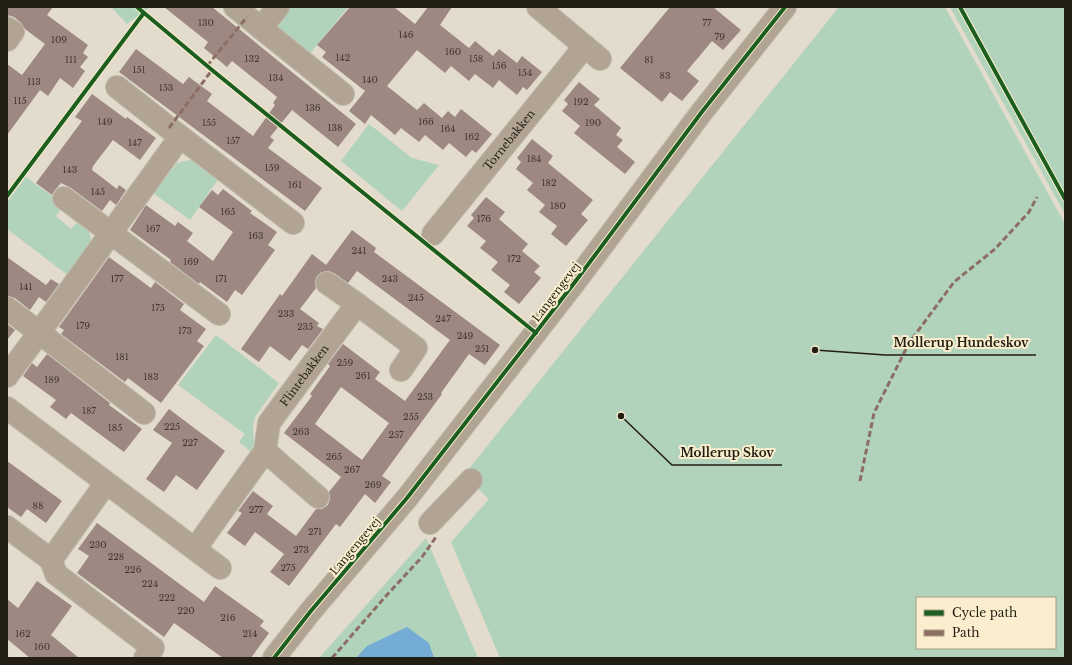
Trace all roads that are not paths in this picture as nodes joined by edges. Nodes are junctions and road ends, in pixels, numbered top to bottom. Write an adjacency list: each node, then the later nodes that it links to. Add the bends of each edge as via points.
1 (235, 7): 6 (street)
2 (278, 7): 6 (street)
3 (538, 7): 14 (street, Tornebakken, via 593,52)
4 (785, 7): 34 (street, Langengevej, via 411,493)
5 (7, 28): 7 (street, via 13,32)
6 (261, 28): 9 (street)
7 (7, 40)
8 (118, 87): 10 (street)
9 (343, 94)
10 (180, 137): 12 (street); 13 (street)
11 (64, 198): 13 (street)
12 (294, 223)
13 (111, 234): 18 (street); 19 (street)
14 (434, 234)
15 (327, 283): 16 (street)
16 (357, 304): 20 (street, via 416,348); 24 (street, Flintebakken, via 269,423)
17 (7, 308): 19 (street)
18 (219, 314)
19 (39, 333): 21 (street); 23 (street)
20 (401, 370)
21 (7, 376)
22 (7, 408): 26 (street)
23 (144, 413)
24 (265, 451): 27 (street); 30 (street, Flintebakken)
25 (471, 480): 28 (street)
26 (106, 483): 30 (street); 31 (street)
27 (318, 497)
28 (430, 523)
29 (8, 528): 31 (street)
30 (195, 549): 32 (street)
31 (51, 560): 33 (street, via 56,574 153,648)
32 (220, 568)
33 (146, 658)
34 (274, 658)

